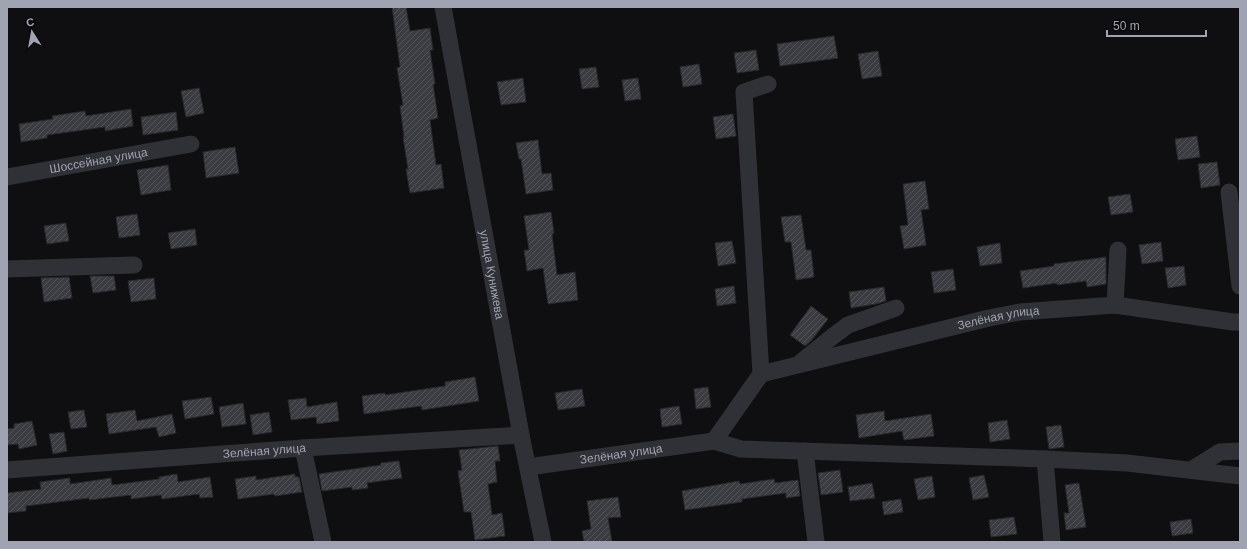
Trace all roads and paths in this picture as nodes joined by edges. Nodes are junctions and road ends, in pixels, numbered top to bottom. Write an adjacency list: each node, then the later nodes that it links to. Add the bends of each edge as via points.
1 (443, 7): 15 (street, улица Кунижева)
2 (768, 84): 14 (street, via 744,92)
3 (191, 144): 4 (street, Шоссейная улица)
4 (7, 176)
5 (1229, 192): 9 (street)
6 (1118, 250): 10 (street)
7 (134, 265): 8 (street)
8 (7, 269)
9 (1240, 286)
10 (1115, 305): 12 (street, Зелёная улица); 13 (street, Зелёная улица, via 1020,312)
11 (896, 308): 13 (street, via 848,325)
12 (1240, 322)
13 (796, 366): 14 (street, Зелёная улица)
14 (761, 374): 16 (street)
15 (521, 435): 17 (street, Зелёная улица); 21 (street, улица Кунижева)
16 (714, 441): 18 (street, Зелёная улица, via 741,449); 21 (street, Зелёная улица)
17 (303, 448): 22 (street, Зелёная улица); 25 (street)
18 (805, 451): 20 (street, Зелёная улица); 27 (street)
19 (1240, 451): 23 (street, via 1220,452)
20 (1045, 459): 23 (street, Зелёная улица, via 1127,463); 28 (street)
21 (528, 467): 26 (street, улица Кунижева)
22 (7, 470)
23 (1191, 470): 24 (street, Зелёная улица)
24 (1240, 476)
25 (322, 542)
26 (543, 542)
27 (816, 542)
28 (1052, 542)

